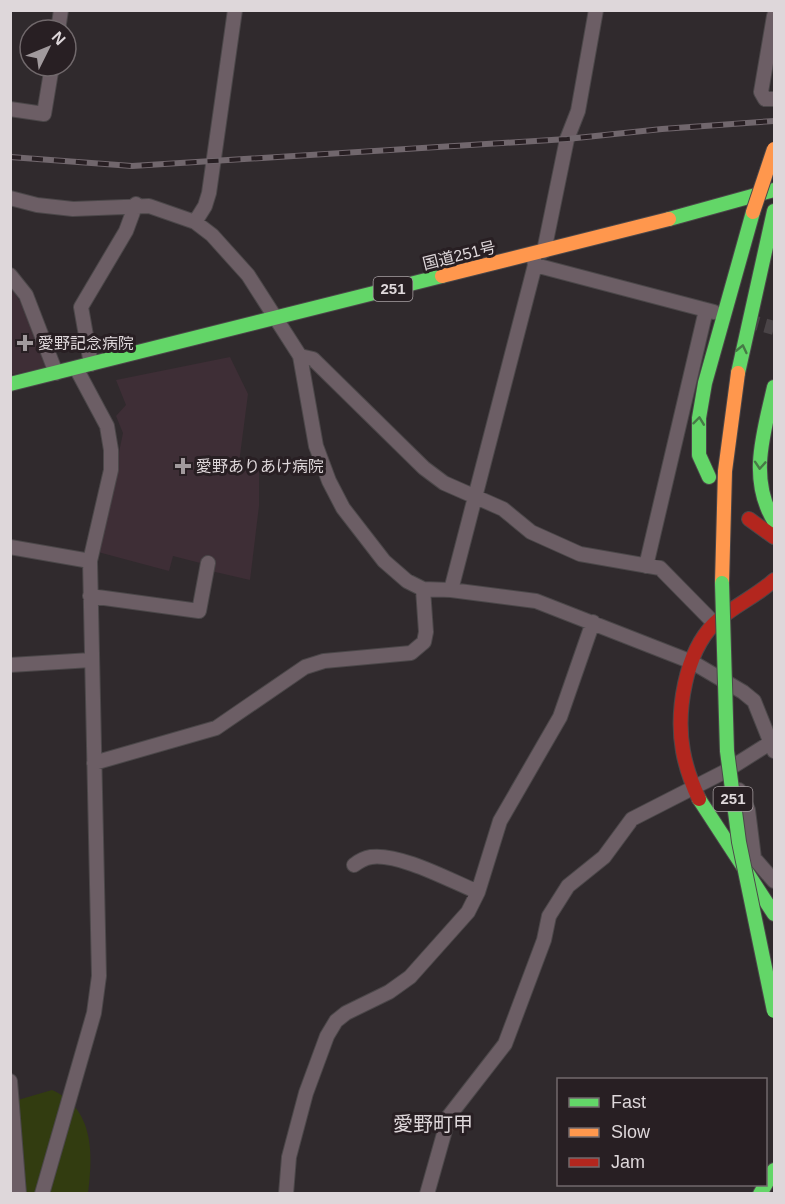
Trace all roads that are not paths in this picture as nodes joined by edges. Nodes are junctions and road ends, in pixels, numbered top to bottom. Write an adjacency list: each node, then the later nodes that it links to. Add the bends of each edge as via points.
1 (235, 10): 12 (street, via 208,193)
2 (596, 10): 13 (street, via 578,111)
3 (774, 16): 5 (street, via 761,92 765,99)
4 (50, 78): 6 (street, via 44,114)
5 (774, 99)
6 (10, 109)
7 (774, 148): 24 (main road, one-way to 7, bridge, via 699,455 699,418 705,383)
8 (774, 190): 13 (main road, 国道251号 / 251)
9 (10, 198): 10 (street, via 73,209)
10 (136, 204): 12 (street); 18 (street, via 126,231 81,307)
11 (774, 212): 23 (main road, 251, one-way to 11, via 740,359)
12 (195, 222): 16 (street, via 237,261)
13 (538, 256): 16 (main road, 国道251号 / 251); 25 (street); 32 (street, via 710,311)
14 (774, 263): 23 (main road, 251)
15 (10, 275): 20 (street, via 26,295)
16 (277, 317): 17 (street); 18 (main road, 国道251号 / 251)
17 (300, 356): 25 (street, via 313,359 424,468 444,483); 34 (street, via 316,446 343,508 384,561)
18 (91, 364): 19 (main road, 国道251号 / 251)
19 (76, 368): 20 (main road, 国道251号 / 251); 30 (street, via 107,426 111,450 111,470)
20 (56, 373): 21 (main road, 国道251号 / 251)
21 (10, 384)
22 (774, 387): 27 (main road, one-way to 27, via 759,482 763,501)
23 (731, 469): 50 (main road, 251, bridge, via 721,520 728,751 739,842)
24 (709, 477)
25 (477, 497): 32 (street, via 503,509 531,532 580,554); 35 (street)
26 (749, 519): 28 (main road)
27 (774, 520)
28 (774, 537)
29 (10, 548): 30 (street)
30 (90, 561): 36 (street)
31 (208, 564): 36 (street, via 199,611)
32 (646, 566): 38 (street, via 660,568)
33 (774, 580): 38 (main road)
34 (423, 589): 35 (street); 43 (street, via 426,632 424,642 411,653 324,661 305,667 216,728)
35 (451, 590): 37 (street, via 536,601)
36 (90, 596): 39 (street)
37 (592, 622): 40 (street); 48 (street, via 560,717 500,820)
38 (715, 624): 40 (main road)
39 (91, 660): 41 (street); 43 (street)
40 (692, 662): 42 (street, via 754,702); 45 (main road, via 681,724 683,755)
41 (10, 665)
42 (772, 747): 44 (street)
43 (94, 764): 53 (street, via 99,976 94,1013)
44 (724, 772): 45 (street); 47 (street, via 746,801 754,858)
45 (692, 788): 49 (main road, via 710,823 758,885); 55 (street, via 633,819 604,857 568,886 549,916 544,940 505,1044 449,1116)
46 (354, 865): 48 (street, via 380,856)
47 (774, 881)
48 (478, 892): 54 (street, via 460,922 410,977 336,1021 306,1093 289,1157)
49 (774, 915)
50 (774, 1011)
51 (10, 1081): 52 (street)
52 (19, 1194)
53 (42, 1194)
54 (286, 1194)
55 (427, 1194)

